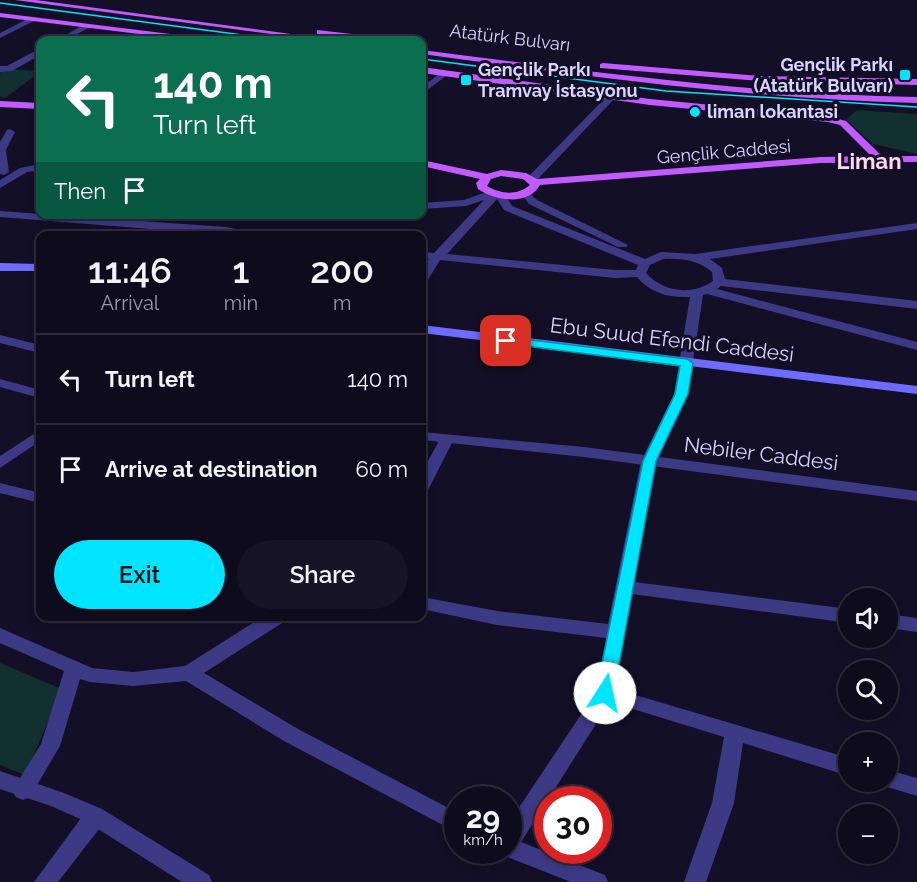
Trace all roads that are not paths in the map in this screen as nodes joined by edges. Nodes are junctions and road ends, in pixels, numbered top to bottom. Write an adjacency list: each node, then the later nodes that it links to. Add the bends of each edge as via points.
1 (19, 0): 11 (main road)
2 (84, 0): 12 (main road)
3 (0, 15): 4 (main road)
4 (34, 19): 5 (main road); 7 (street)
5 (88, 26): 6 (main road); 8 (street)
6 (147, 33): 9 (street); 10 (main road)
7 (0, 36)
8 (69, 36)
9 (142, 36)
10 (171, 36)
11 (301, 36)
12 (358, 36)
13 (426, 45): 19 (main road, Atatürk Bulvarı, via 686,75 801,82)
14 (426, 53): 22 (main road, Atatürk Bulvarı, via 631,80 789,95)
15 (36, 54): 16 (street, via 9,69)
16 (0, 69)
17 (426, 71): 18 (main road)
18 (446, 74): 20 (street); 21 (main road)
19 (917, 82)
20 (426, 88)
21 (611, 97): 26 (main road, via 836,121 843,123); 34 (street)
22 (917, 100)
23 (0, 106): 24 (main road)
24 (36, 106)
25 (10, 132): 32 (street, via 1,150)
26 (876, 158): 27 (main road, Gençlik Caddesi); 34 (main road, Gençlik Caddesi)
27 (917, 159)
28 (426, 164): 33 (main road)
29 (36, 168): 30 (street)
30 (24, 170): 32 (street); 35 (street)
31 (426, 171): 33 (main road)
32 (2, 172)
33 (484, 180): 34 (main road, Gençlik Caddesi, via 510,173); 37 (main road)
34 (533, 181): 36 (main road, via 535,186)
35 (0, 185)
36 (526, 193): 37 (main road); 47 (street, via 533,202)
37 (496, 194): 38 (street); 45 (street); 47 (street, via 508,208)
38 (426, 206)
39 (0, 214): 40 (street)
40 (36, 217)
41 (71, 219): 43 (street)
42 (917, 226): 46 (street)
43 (232, 231)
44 (426, 256): 45 (street)
45 (436, 257): 47 (street, via 615,274); 50 (street)
46 (695, 258): 47 (street, via 672,255); 51 (street, via 718,271)
47 (646, 265): 52 (street, via 644,279 660,289)
48 (0, 267): 49 (main road)
49 (36, 268)
50 (426, 273)
51 (718, 282): 52 (street); 53 (street)
52 (702, 292): 56 (street); 58 (street)
53 (917, 305)
54 (426, 330): 58 (main road, Ebu Suud Efendi Caddesi)
55 (0, 339): 57 (street)
56 (917, 346)
57 (36, 348)
58 (687, 363): 60 (main road, Ebu Suud Efendi Caddesi); 65 (street, via 681,394)
59 (0, 383): 61 (street)
60 (917, 390)
61 (36, 393)
62 (426, 436): 64 (street, Nebiler Caddesi)
63 (36, 437): 66 (street)
64 (447, 439): 65 (street, Nebiler Caddesi); 67 (street)
65 (650, 461): 69 (street, Nebiler Caddesi); 71 (street)
66 (0, 463)
67 (426, 478)
68 (0, 488): 70 (street)
69 (917, 496)
70 (36, 497)
71 (624, 588): 73 (street); 77 (street)
72 (426, 604): 77 (street, via 497,618)
73 (838, 615)
74 (271, 621): 80 (street)
75 (898, 622): 76 (street)
76 (917, 625)
77 (616, 632): 81 (street)
78 (0, 635): 79 (street)
79 (74, 668): 80 (street, via 90,675 133,679); 87 (street, via 50,746)
80 (189, 673): 89 (street, via 291,735)
81 (605, 693): 82 (street); 90 (street)
82 (735, 732): 83 (street); 95 (street, via 723,803)
83 (838, 764)
84 (0, 780): 87 (street)
85 (898, 782): 86 (street)
86 (917, 788)
87 (24, 791): 88 (street, via 57,799)
88 (95, 817): 92 (street); 93 (street)
89 (444, 817)
90 (522, 823)
91 (522, 851): 94 (street)
92 (45, 882)
93 (201, 882)
94 (597, 882)
95 (695, 882)

